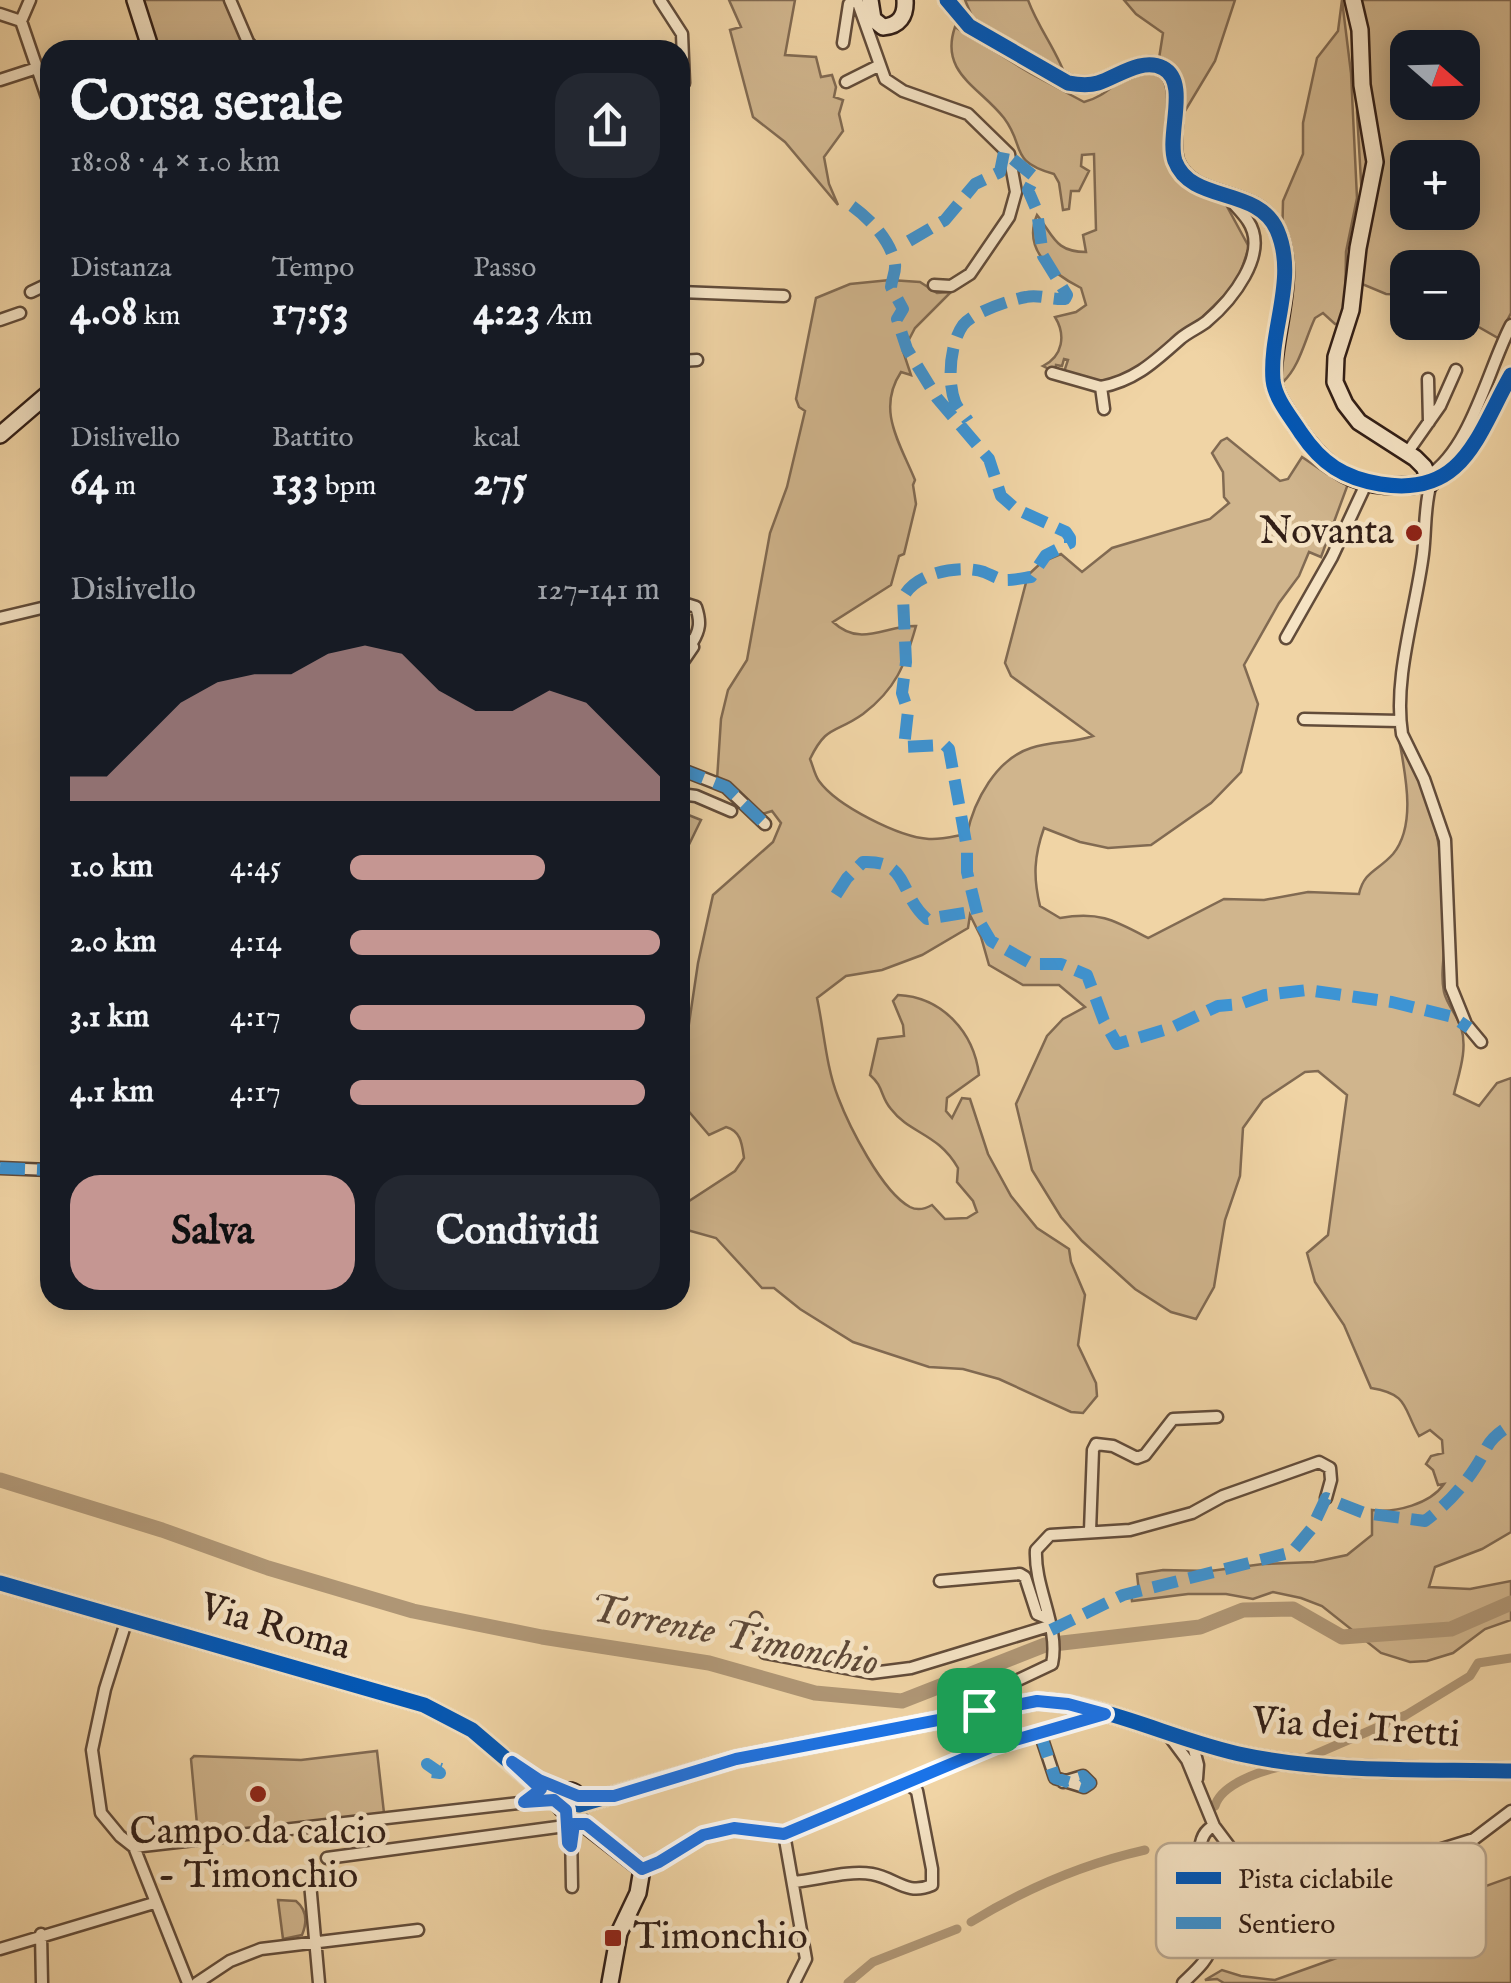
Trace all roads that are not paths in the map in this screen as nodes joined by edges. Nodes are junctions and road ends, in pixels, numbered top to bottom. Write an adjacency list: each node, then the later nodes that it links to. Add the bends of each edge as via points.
1 (30, 0): 11 (street)
2 (136, 0): 12 (street)
3 (230, 0): 13 (street)
4 (660, 0): 14 (street)
5 (855, 0): 15 (street); 16 (street)
6 (870, 0): 7 (street, via 873,18 883,27 902,18)
7 (904, 0)
8 (947, 0): 21 (street, via 970,26 1068,83 1085,86 1152,65 1164,68 1177,100 1175,161 1203,188)
9 (1354, 0): 41 (street, via 1375,162 1335,382 1360,422)
10 (0, 14): 11 (street)
11 (20, 22): 17 (street)
12 (148, 40)
13 (247, 40)
14 (682, 40)
15 (843, 42)
16 (878, 66): 20 (street); 22 (street, via 903,91 968,114 1009,154 1016,192 1009,217 970,274 951,286)
17 (37, 68): 18 (street); 19 (street)
18 (40, 77)
19 (0, 80)
20 (846, 82)
21 (1224, 193): 36 (street, via 1251,225 1254,255 1244,278 1159,361); 43 (street, via 1262,210 1284,250 1273,378 1280,400 1324,462)
22 (934, 285)
23 (40, 288): 24 (street)
24 (32, 292)
25 (690, 292): 26 (street)
26 (784, 296)
27 (20, 313): 28 (street)
28 (0, 320)
29 (1511, 326): 42 (street, via 1464,432)
30 (690, 360): 31 (street)
31 (698, 360)
32 (1456, 370): 39 (street)
33 (1052, 374): 36 (street)
34 (1511, 375): 42 (street, via 1459,466)
35 (1428, 380): 39 (street)
36 (1101, 387): 38 (street)
37 (40, 401): 40 (street)
38 (1104, 409)
39 (1428, 422): 41 (street)
40 (0, 435)
41 (1407, 453): 42 (street)
42 (1430, 479): 43 (street, via 1410,487); 50 (street)
43 (1367, 482): 47 (street)
44 (690, 605): 48 (street, via 700,630)
45 (40, 608): 46 (street)
46 (0, 618)
47 (1286, 638)
48 (690, 639)
49 (1304, 719): 50 (street)
50 (1400, 721): 55 (street, via 1445,840 1450,988 1469,1028)
51 (690, 772): 54 (street, via 726,787)
52 (690, 795): 53 (street)
53 (731, 811)
54 (765, 824)
55 (1486, 1040)
56 (0, 1168): 57 (street)
57 (40, 1170)
58 (1217, 1418): 60 (street, via 1173,1419 1137,1458 1096,1444)
59 (1326, 1498): 60 (street, via 1330,1468 1319,1462 1192,1513 1130,1530)
60 (1090, 1531): 65 (street, via 1050,1535 1036,1550)
61 (940, 1582): 65 (street, via 1020,1574)
62 (2, 1585): 64 (street, Via Roma)
63 (756, 1618): 65 (street, via 765,1653 872,1673)
64 (127, 1619): 73 (street, Via Roma, via 424,1705); 87 (street, via 93,1741 101,1812)
65 (1049, 1626): 66 (street, via 1052,1664 995,1691)
66 (979, 1710): 67 (street, Via dei Tretti, via 1037,1701); 71 (street); 78 (street, Via dei Tretti, via 736,1759 614,1796)
67 (1105, 1714): 68 (street); 69 (street, Via dei Tretti)
68 (1040, 1733): 71 (street); 76 (street, via 1051,1771)
69 (1167, 1734): 70 (street, Via dei Tretti); 74 (street)
70 (1192, 1742): 72 (street, Via dei Tretti); 74 (street, via 1188,1756)
71 (994, 1746): 77 (street)
72 (1216, 1749): 74 (street); 75 (street, Via dei Tretti, via 1292,1763)
73 (512, 1762): 78 (street, Via Roma); 78 (street, Via Roma)
74 (1195, 1768): 81 (street)
75 (1511, 1771)
76 (1063, 1782)
77 (907, 1783): 82 (street); 90 (street, via 916,1791 932,1885 901,1888 872,1874)
78 (565, 1803): 80 (street, Via Roma); 86 (street); 87 (street, via 524,1802); 88 (street)
79 (1511, 1810): 85 (street)
80 (586, 1824): 86 (street, via 574,1824); 89 (street, Via Roma)
81 (1214, 1826): 83 (street); 84 (street)
82 (784, 1834): 89 (street, via 734,1828 703,1835); 90 (street)
83 (1201, 1843)
84 (1227, 1843)
85 (1461, 1843)
86 (571, 1846): 92 (street)
87 (134, 1847): 93 (street)
88 (327, 1858)
89 (642, 1869): 103 (street)
90 (793, 1882): 104 (street, via 806,1959)
91 (310, 1883): 96 (street)
92 (572, 1887)
93 (154, 1902): 95 (street); 100 (street)
94 (418, 1930): 96 (street)
95 (41, 1934): 97 (street); 99 (street)
96 (314, 1942): 101 (street, via 244,1954); 102 (street)
97 (0, 1949)
98 (1204, 1958): 105 (street)
99 (42, 1983)
100 (188, 1983)
101 (197, 1983)
102 (320, 1983)
103 (610, 1983)
104 (794, 1983)
105 (1183, 1983)

